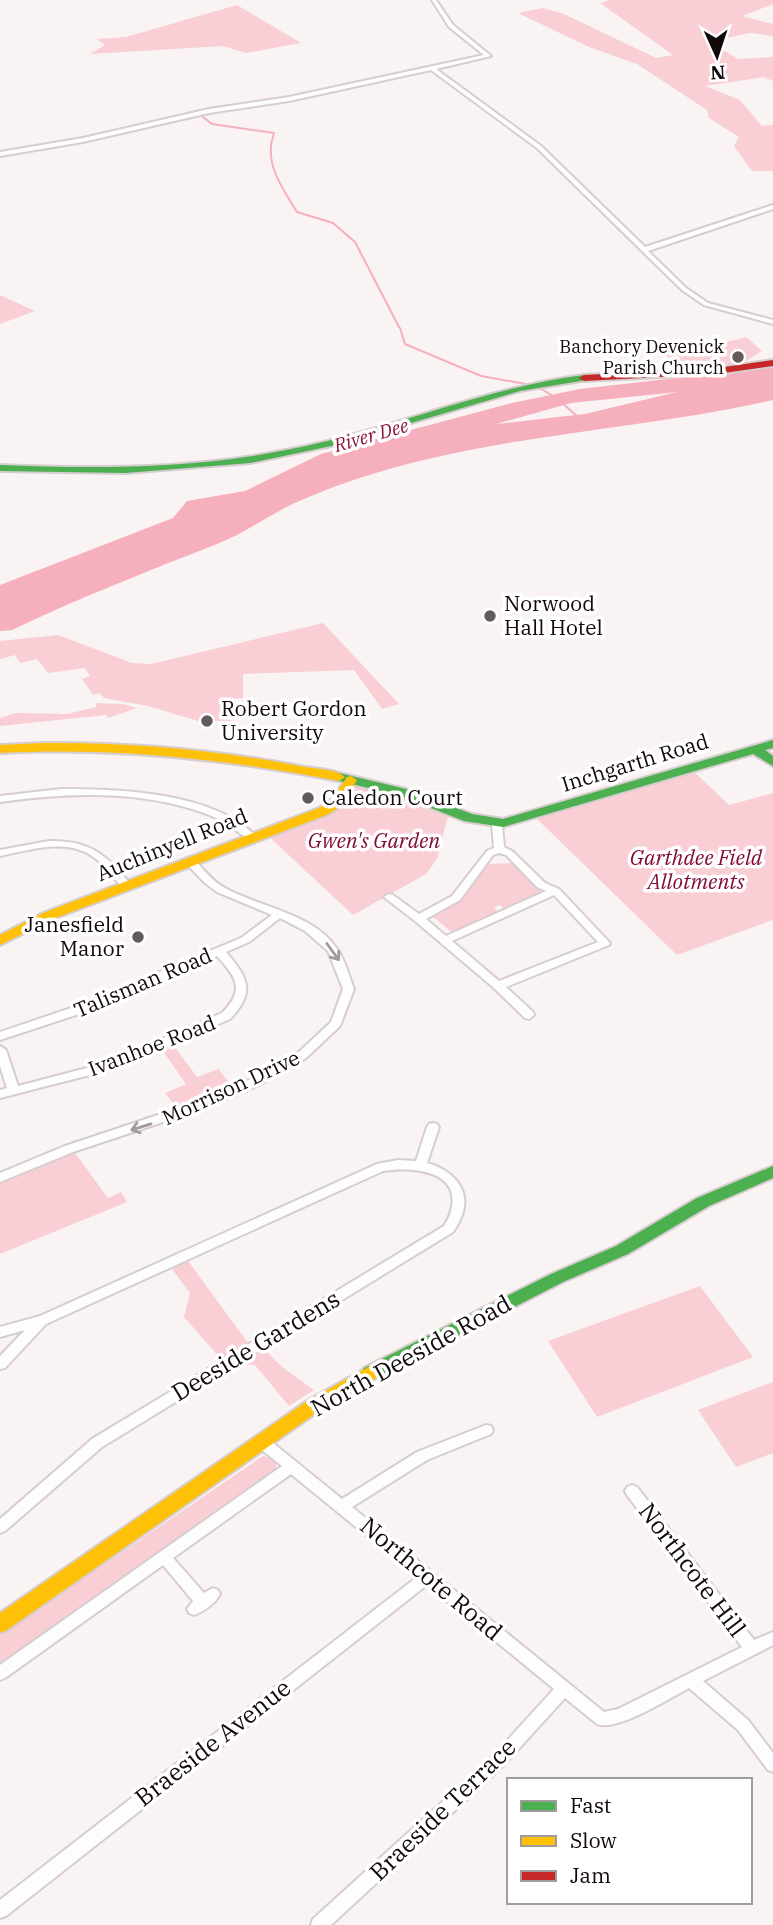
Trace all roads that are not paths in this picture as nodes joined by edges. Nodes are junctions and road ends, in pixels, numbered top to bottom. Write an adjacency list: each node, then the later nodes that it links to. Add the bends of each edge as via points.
1 (434, 0): 2 (street, via 451,26 489,54)
2 (432, 68): 3 (street); 5 (street, via 539,148)
3 (0, 154)
4 (773, 207): 5 (street)
5 (644, 250): 6 (street, via 706,304)
6 (773, 322)
7 (773, 363): 8 (main road, via 542,384 300,451 150,471)
8 (0, 468)
9 (773, 744): 11 (main road, Inchgarth Road)
10 (0, 749): 13 (main road, via 148,745)
11 (755, 749): 12 (main road); 15 (main road, Inchgarth Road)
12 (773, 762)
13 (351, 780): 15 (main road, via 405,792 449,812); 16 (main road, Auchinyell Road, via 332,807)
14 (0, 799): 16 (street, via 72,791 140,795 217,815)
15 (504, 824): 17 (street)
16 (251, 836): 19 (main road, Auchinyell Road)
17 (499, 849): 21 (street, via 541,885); 24 (street, via 456,898)
18 (0, 853): 20 (street, via 78,846 97,855)
19 (190, 861): 20 (main road, Auchinyell Road); 23 (street, Morrison Drive, via 221,890)
20 (127, 886): 25 (main road, Auchinyell Road, via 32,923)
21 (555, 891): 26 (street); 28 (street, via 605,943)
22 (389, 897): 24 (street)
23 (279, 914): 27 (street, Talisman Road, via 254,935); 37 (street, Morrison Drive, one-way to 37, via 324,939 345,976 340,1016 315,1048 166,1119 70,1149)
24 (419, 919): 26 (street)
25 (0, 941)
26 (444, 942): 28 (street)
27 (219, 951): 30 (street, Talisman Road, via 84,1008); 32 (street, Ivanhoe Road, via 240,975 242,985 239,1002 226,1016 109,1066)
28 (498, 986): 29 (street)
29 (528, 1015)
30 (0, 1035)
31 (0, 1050): 32 (street)
32 (14, 1091): 33 (street, Ivanhoe Road)
33 (0, 1094)
34 (433, 1127): 35 (street)
35 (421, 1164): 38 (street, via 381,1167); 46 (street, Deeside Gardens, via 440,1171 454,1184 460,1198 449,1229 97,1443)
36 (773, 1172): 42 (main road, North Deeside Road, via 703,1202 622,1251 557,1278 374,1370 313,1406)
37 (0, 1178)
38 (43, 1320): 39 (street); 40 (street)
39 (0, 1332)
40 (0, 1364)
41 (486, 1430): 45 (street, via 422,1457)
42 (264, 1443): 43 (street, Northcote Road); 50 (main road, North Deeside Road)
43 (292, 1466): 45 (street, Northcote Road); 47 (street)
44 (632, 1492): 52 (street, Northcote Hill)
45 (343, 1506): 48 (street, Northcote Road)
46 (0, 1527)
47 (164, 1557): 49 (street); 53 (street)
48 (428, 1576): 55 (street, Northcote Road); 57 (street, Braeside Avenue)
49 (203, 1601)
50 (0, 1624)
51 (773, 1638): 52 (street)
52 (751, 1649): 54 (street)
53 (0, 1673)
54 (692, 1681): 55 (street, Northcote Road, via 613,1719 597,1717); 56 (street, via 743,1725)
55 (563, 1689): 58 (street, Braeside Terrace, via 499,1760)
56 (773, 1765)
57 (0, 1910)
58 (319, 1925)

